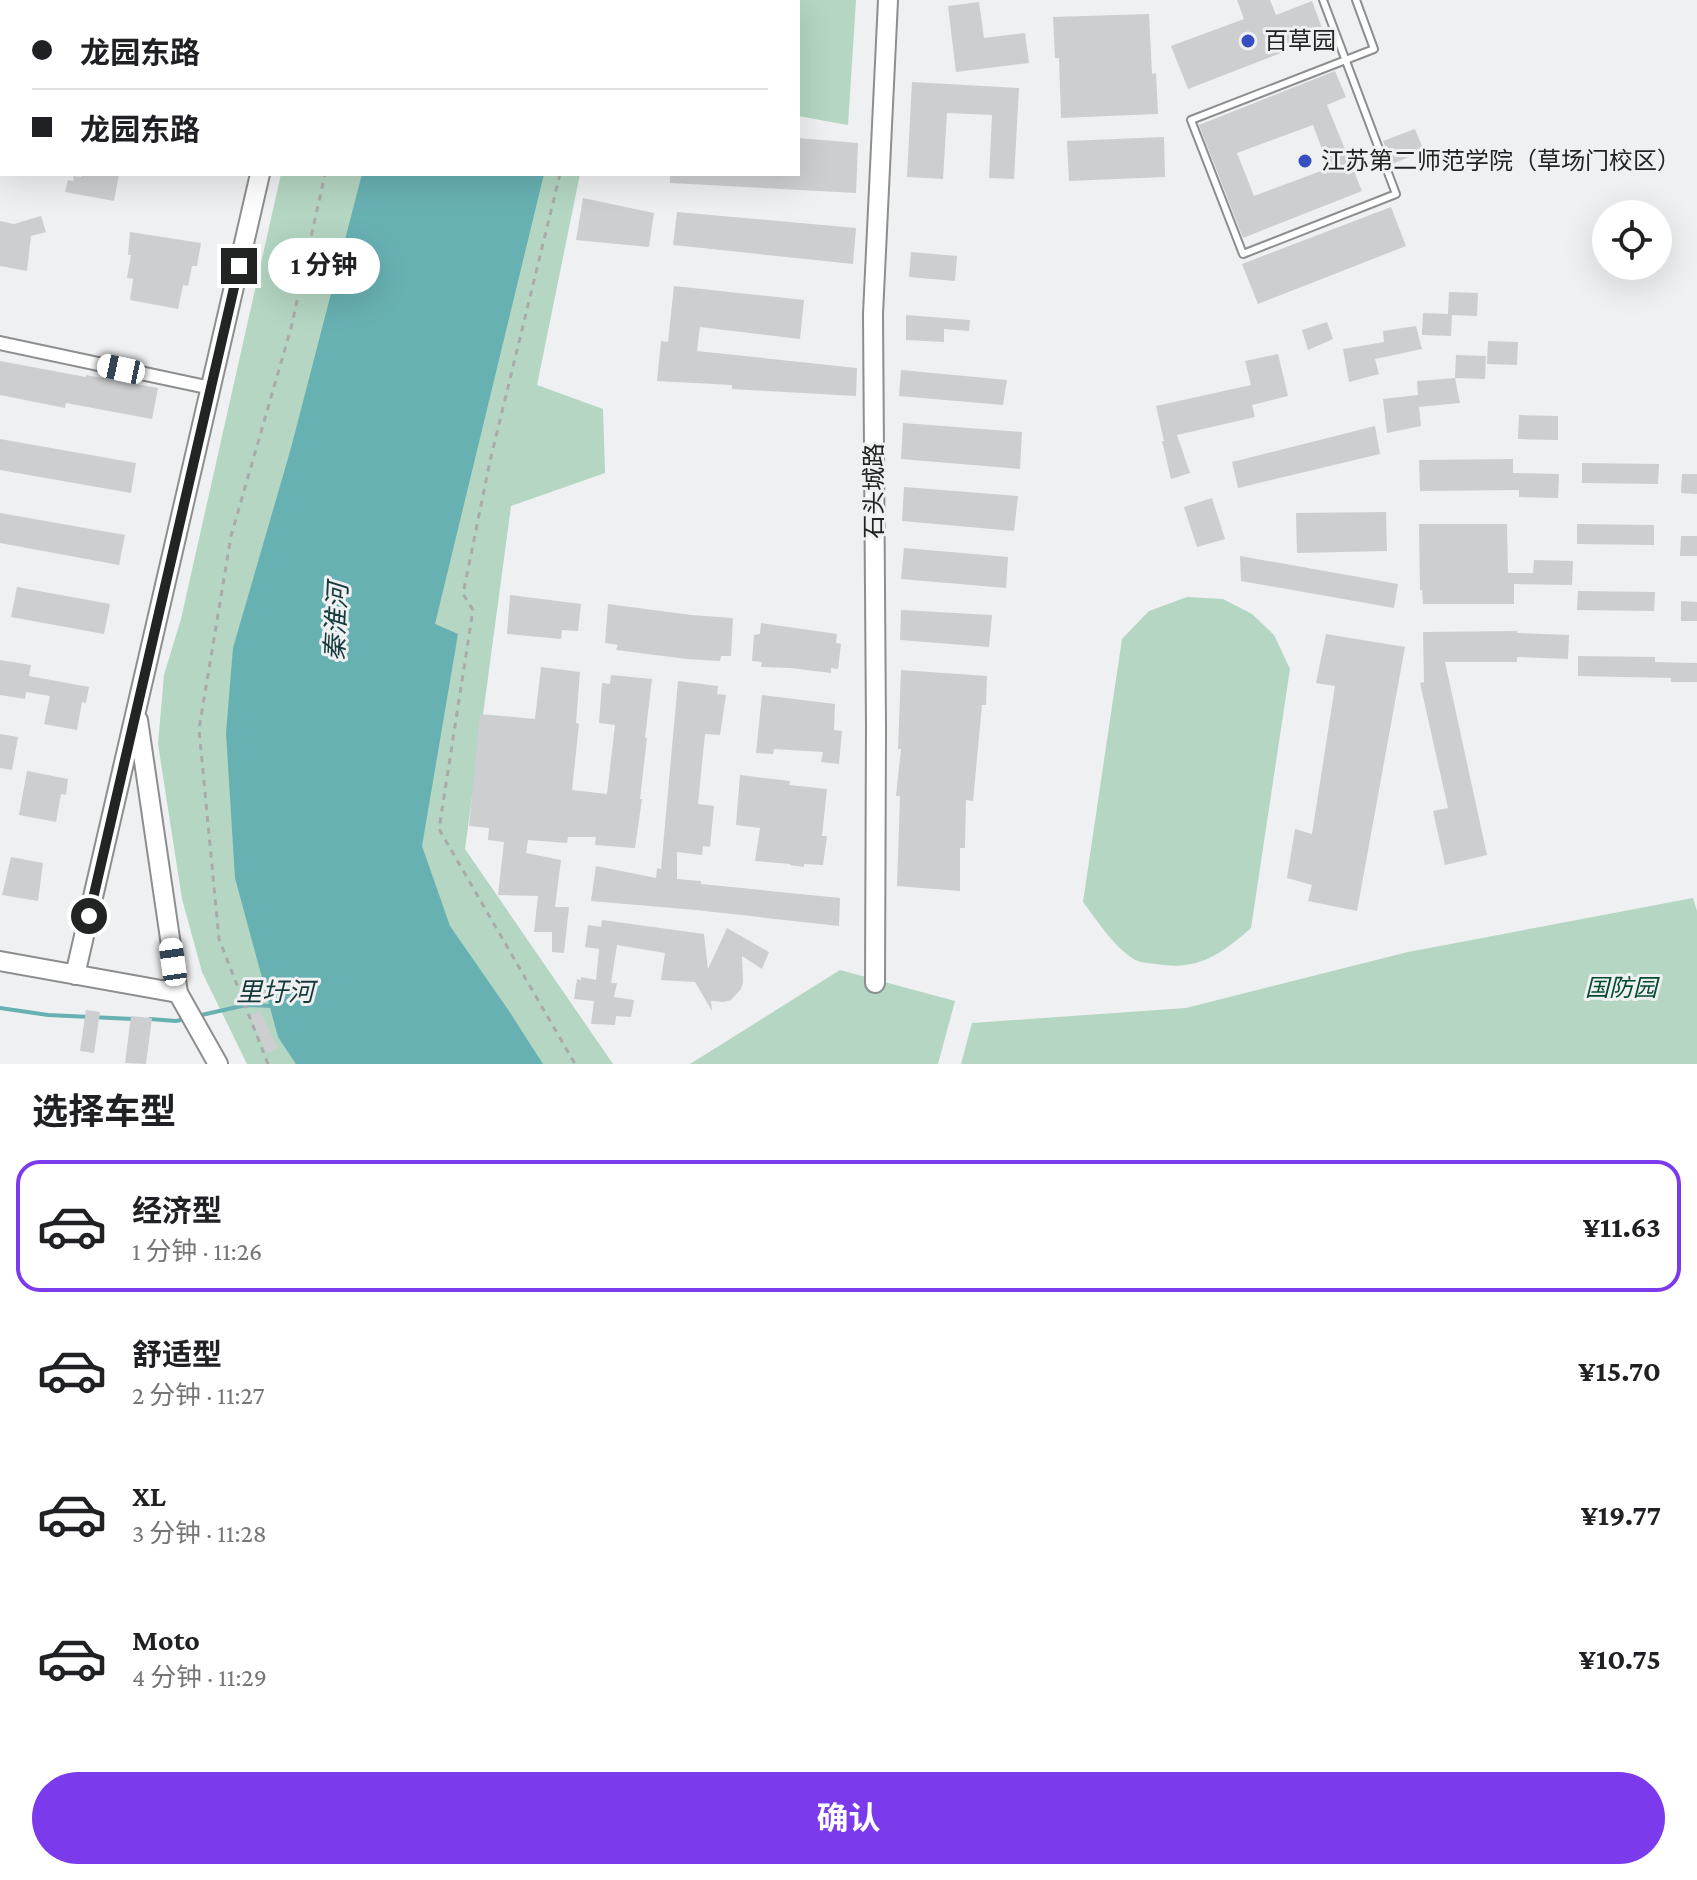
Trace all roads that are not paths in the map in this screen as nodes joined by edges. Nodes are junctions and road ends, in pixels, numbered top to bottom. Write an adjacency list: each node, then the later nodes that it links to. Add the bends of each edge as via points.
1 (888, 0): 11 (street, 石头城路, via 873,314)
2 (1323, 0): 4 (lane)
3 (1356, 0): 4 (lane, via 1374,49)
4 (1346, 60): 4 (lane, via 1396,194 1243,254 1191,120)
5 (260, 176): 7 (street)
6 (0, 343): 7 (street)
7 (211, 388): 8 (street)
8 (137, 709): 10 (street); 12 (street)
9 (0, 961): 10 (street)
10 (75, 975): 12 (street)
11 (875, 983)
12 (178, 993): 13 (street)
13 (218, 1064)

